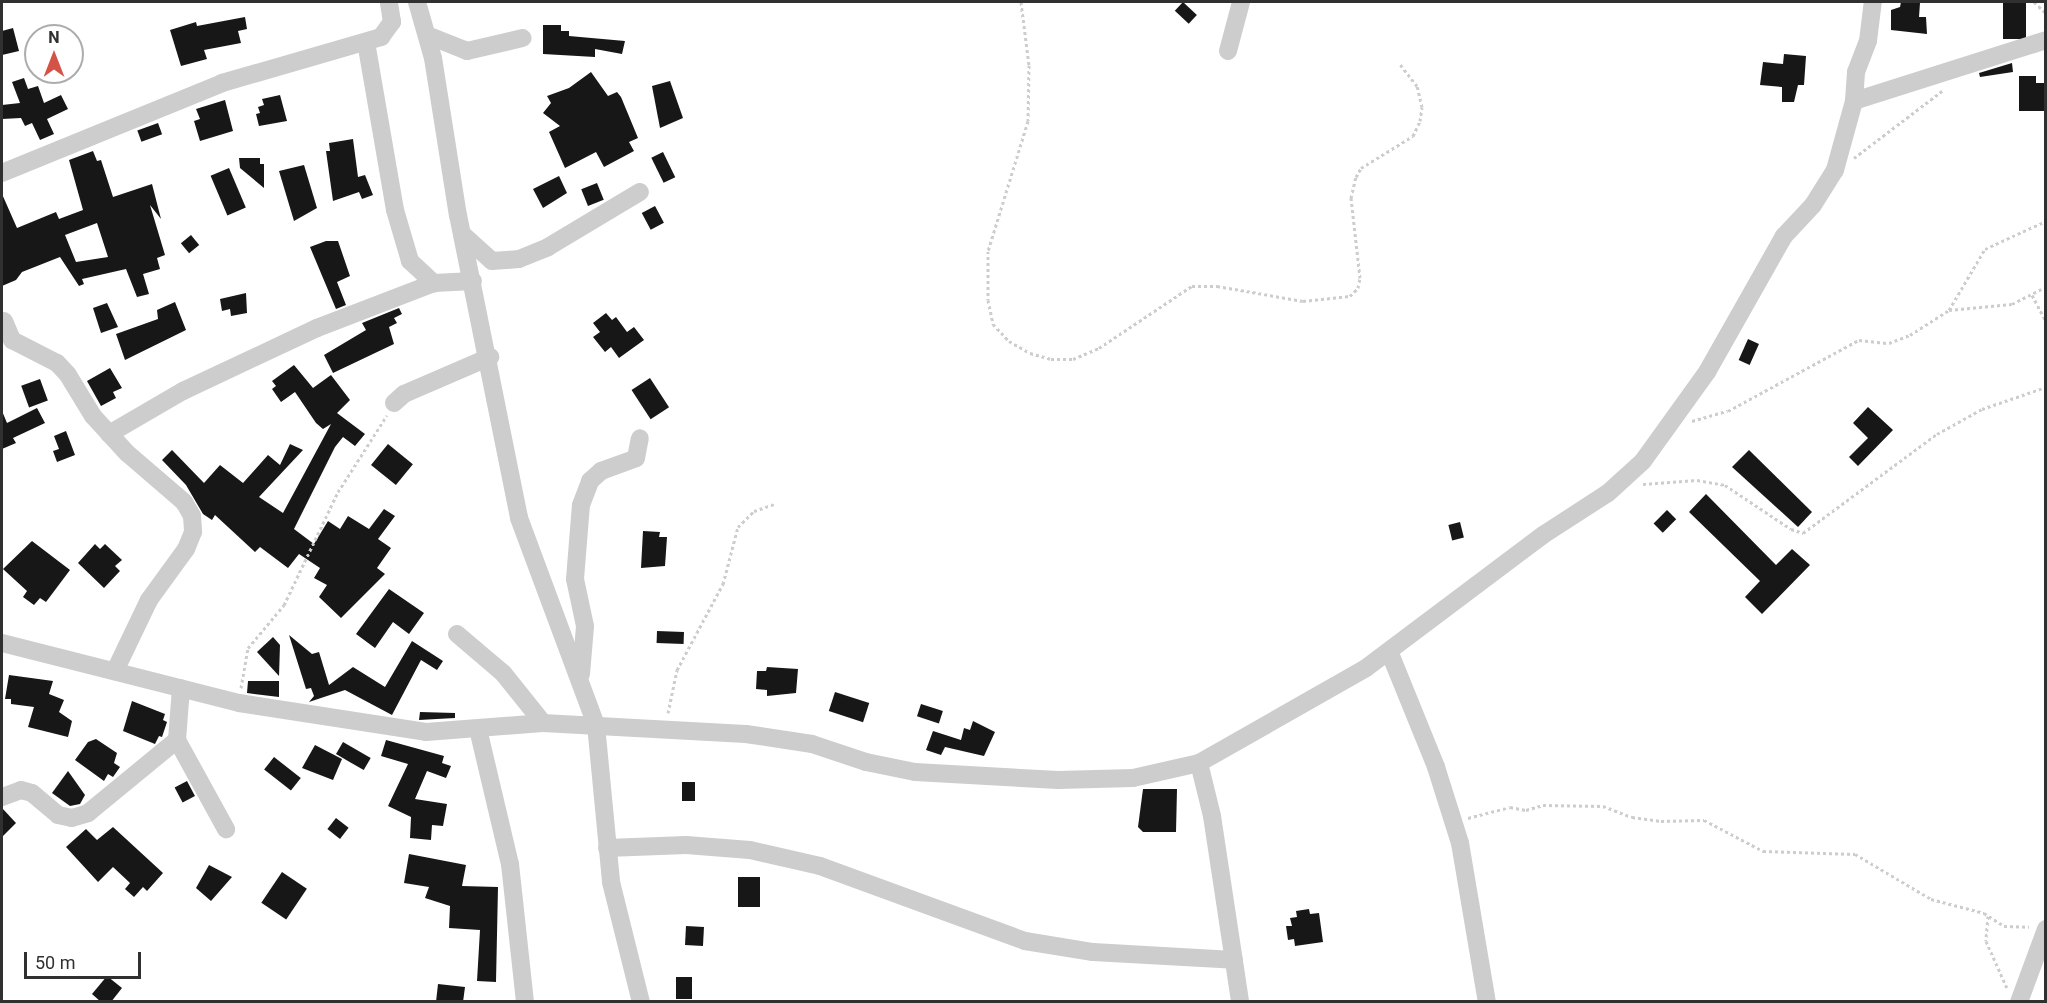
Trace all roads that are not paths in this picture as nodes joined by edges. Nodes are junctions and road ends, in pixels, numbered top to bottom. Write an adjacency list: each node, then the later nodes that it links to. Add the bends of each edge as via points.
1 (389, 2): 8 (street, via 390,29)
2 (417, 2): 5 (street)
3 (1241, 2): 9 (street)
4 (1873, 2): 10 (street, via 1868,40 1856,72)
5 (427, 35): 6 (street, via 467,51); 13 (street)
6 (523, 38)
7 (2046, 40): 10 (street)
8 (366, 42): 11 (street, via 222,83); 15 (street, via 403,243 419,273)
9 (1228, 51)
10 (1854, 101): 25 (street, via 1835,170 1814,205 1784,236 1707,372 1643,461 1617,486 1543,535)
11 (2, 173)
12 (640, 192): 13 (street, via 548,247 519,259 492,261)
13 (462, 234): 14 (street)
14 (473, 281): 15 (street); 17 (street)
15 (434, 283): 19 (street, via 317,328 183,391)
16 (4, 321): 20 (street, via 12,340 57,363)
17 (490, 357): 18 (street, via 404,394); 27 (street, via 519,518 539,581)
18 (394, 403)
19 (138, 418): 20 (street); 22 (street)
20 (109, 434): 22 (street)
21 (640, 438): 27 (street, via 636,458 601,471 590,481 581,505 575,579 585,626)
22 (127, 453): 26 (street, via 184,502 192,516 194,532 149,600)
23 (457, 634): 29 (street, via 503,673)
24 (2, 643): 26 (street)
25 (1389, 651): 33 (street); 43 (street, via 1436,767 1466,868)
26 (115, 671): 28 (street)
27 (581, 679): 30 (street)
28 (180, 688): 31 (street, via 240,703 426,732); 32 (street)
29 (543, 723): 30 (street); 31 (street)
30 (596, 725): 33 (street, via 746,734 812,744 866,762 915,772 1058,780 1133,778); 36 (street)
31 (478, 729): 41 (street, via 510,864)
32 (177, 740): 34 (street, via 88,813 72,818 58,815 32,793 21,790); 35 (street)
33 (1199, 763): 38 (street, via 1212,816)
34 (2, 797)
35 (226, 829)
36 (607, 848): 38 (street, via 686,844 750,850 820,866 1025,941 1093,952); 40 (street, via 611,882)
37 (2039, 928): 39 (street)
38 (1234, 960): 42 (street)
39 (2016, 999)
40 (641, 1001)
41 (525, 1002)
42 (1240, 1002)
43 (1487, 1002)

